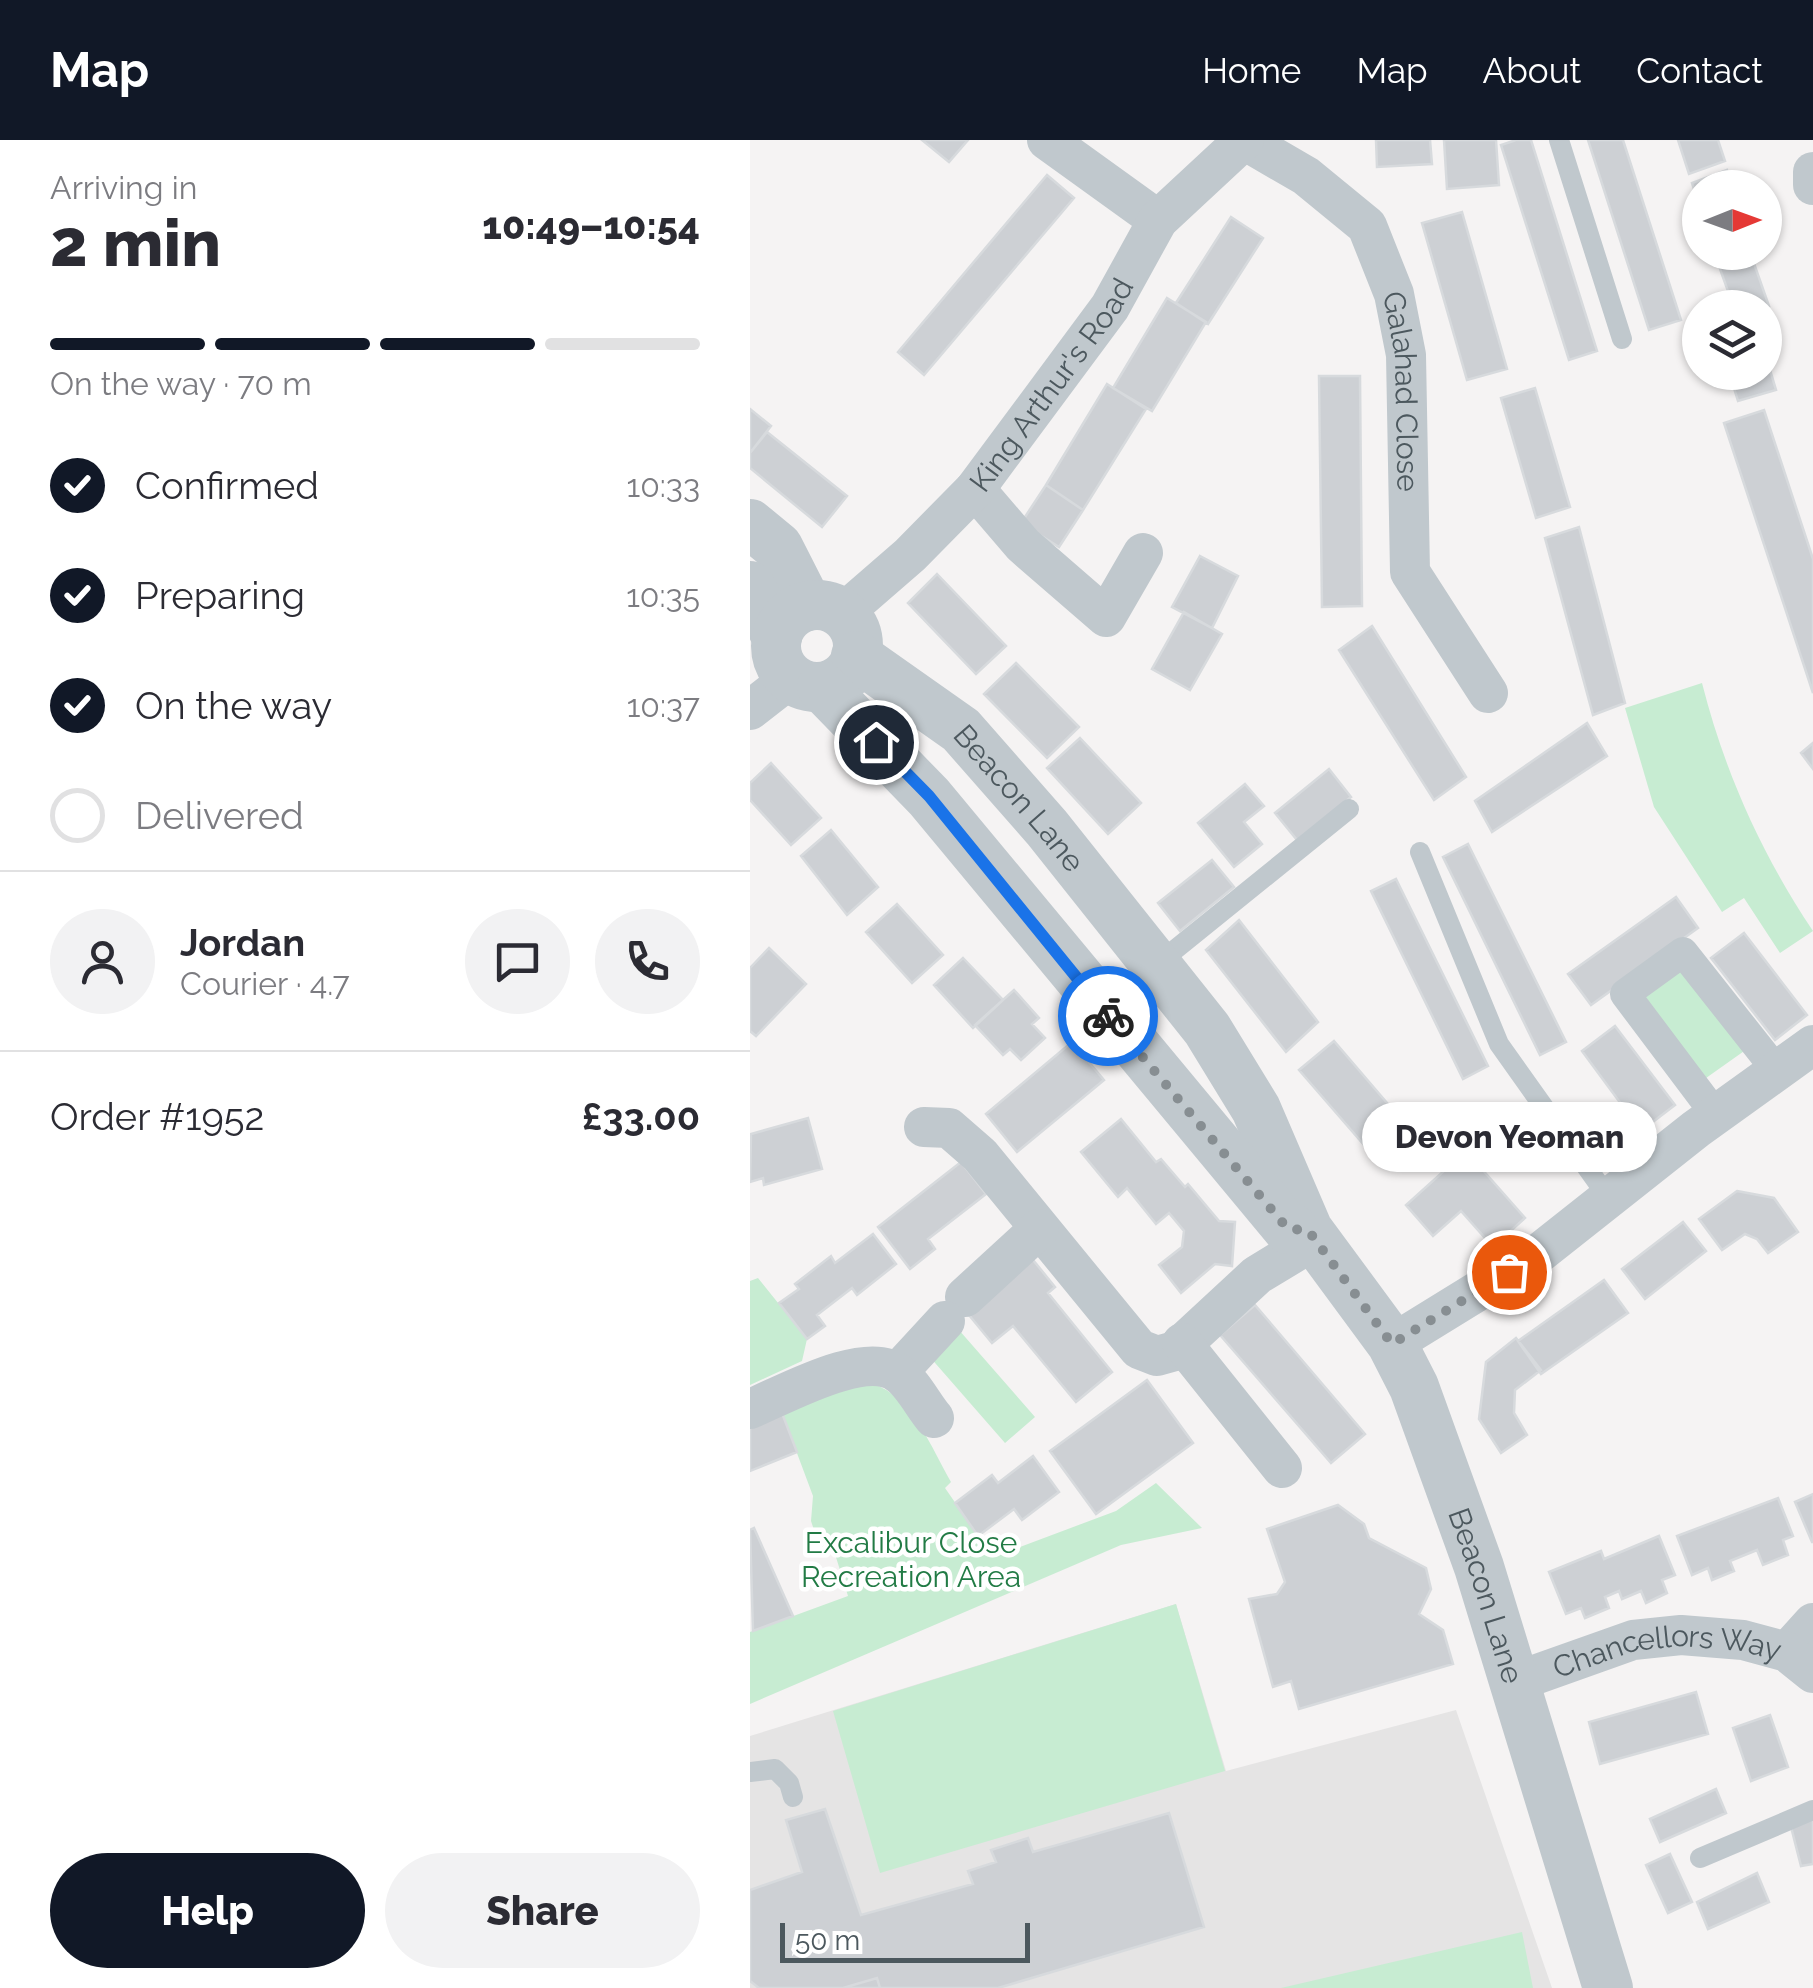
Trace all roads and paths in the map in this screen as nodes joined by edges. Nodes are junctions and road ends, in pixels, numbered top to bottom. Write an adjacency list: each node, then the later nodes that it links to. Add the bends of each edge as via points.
1 (1047, 140): 6 (street)
2 (1244, 140): 6 (street, King Arthur's Road); 13 (street, Galahad Close, via 1306,176 1368,226 1394,294 1406,355 1410,572)
3 (1558, 140): 7 (lane)
4 (1813, 172): 5 (street)
5 (1813, 185)
6 (1158, 220): 8 (street, King Arthur's Road, via 1110,308)
7 (1622, 339)
8 (974, 489): 10 (street, via 1023,545 1106,617); 12 (street, King Arthur's Road)
9 (750, 524): 12 (street, Beacon Lane, via 778,547)
10 (1143, 552)
11 (750, 586): 12 (street, Beacon Lane)
12 (816, 646): 14 (street, King Arthur's Road); 17 (street, Beacon Lane, via 961,730); 24 (street, Beacon Lane, via 929,796 1288,1229)
13 (1488, 692)
14 (750, 710)
15 (1349, 808): 17 (lane)
16 (1420, 852): 22 (lane, via 1500,1044)
17 (1156, 965): 24 (street, Beacon Lane, via 1208,1029 1256,1108)
18 (1813, 1045): 19 (street)
19 (1777, 1071): 20 (street); 20 (street, via 1683,952 1625,994)
20 (1716, 1115): 22 (street)
21 (924, 1127): 23 (street, via 949,1128 980,1155)
22 (1610, 1200): 26 (street, via 1538,1254)
23 (1039, 1229): 25 (street, via 1139,1348 1157,1356); 27 (street)
24 (1311, 1235): 25 (street); 26 (street, Beacon Lane)
25 (1182, 1343): 30 (street)
26 (1392, 1344): 32 (street, Beacon Lane, via 1433,1437)
27 (898, 1372): 28 (street, via 860,1366); 29 (street)
28 (750, 1409)
29 (934, 1418)
30 (1282, 1468)
31 (1804, 1649): 32 (street, Chancellors Way, via 1718,1637 1633,1640)
32 (1515, 1682): 37 (street, Beacon Lane)
33 (750, 1772): 34 (lane, via 775,1769)
34 (793, 1797)
35 (1813, 1810): 36 (lane)
36 (1700, 1858)
37 (1608, 1988)

